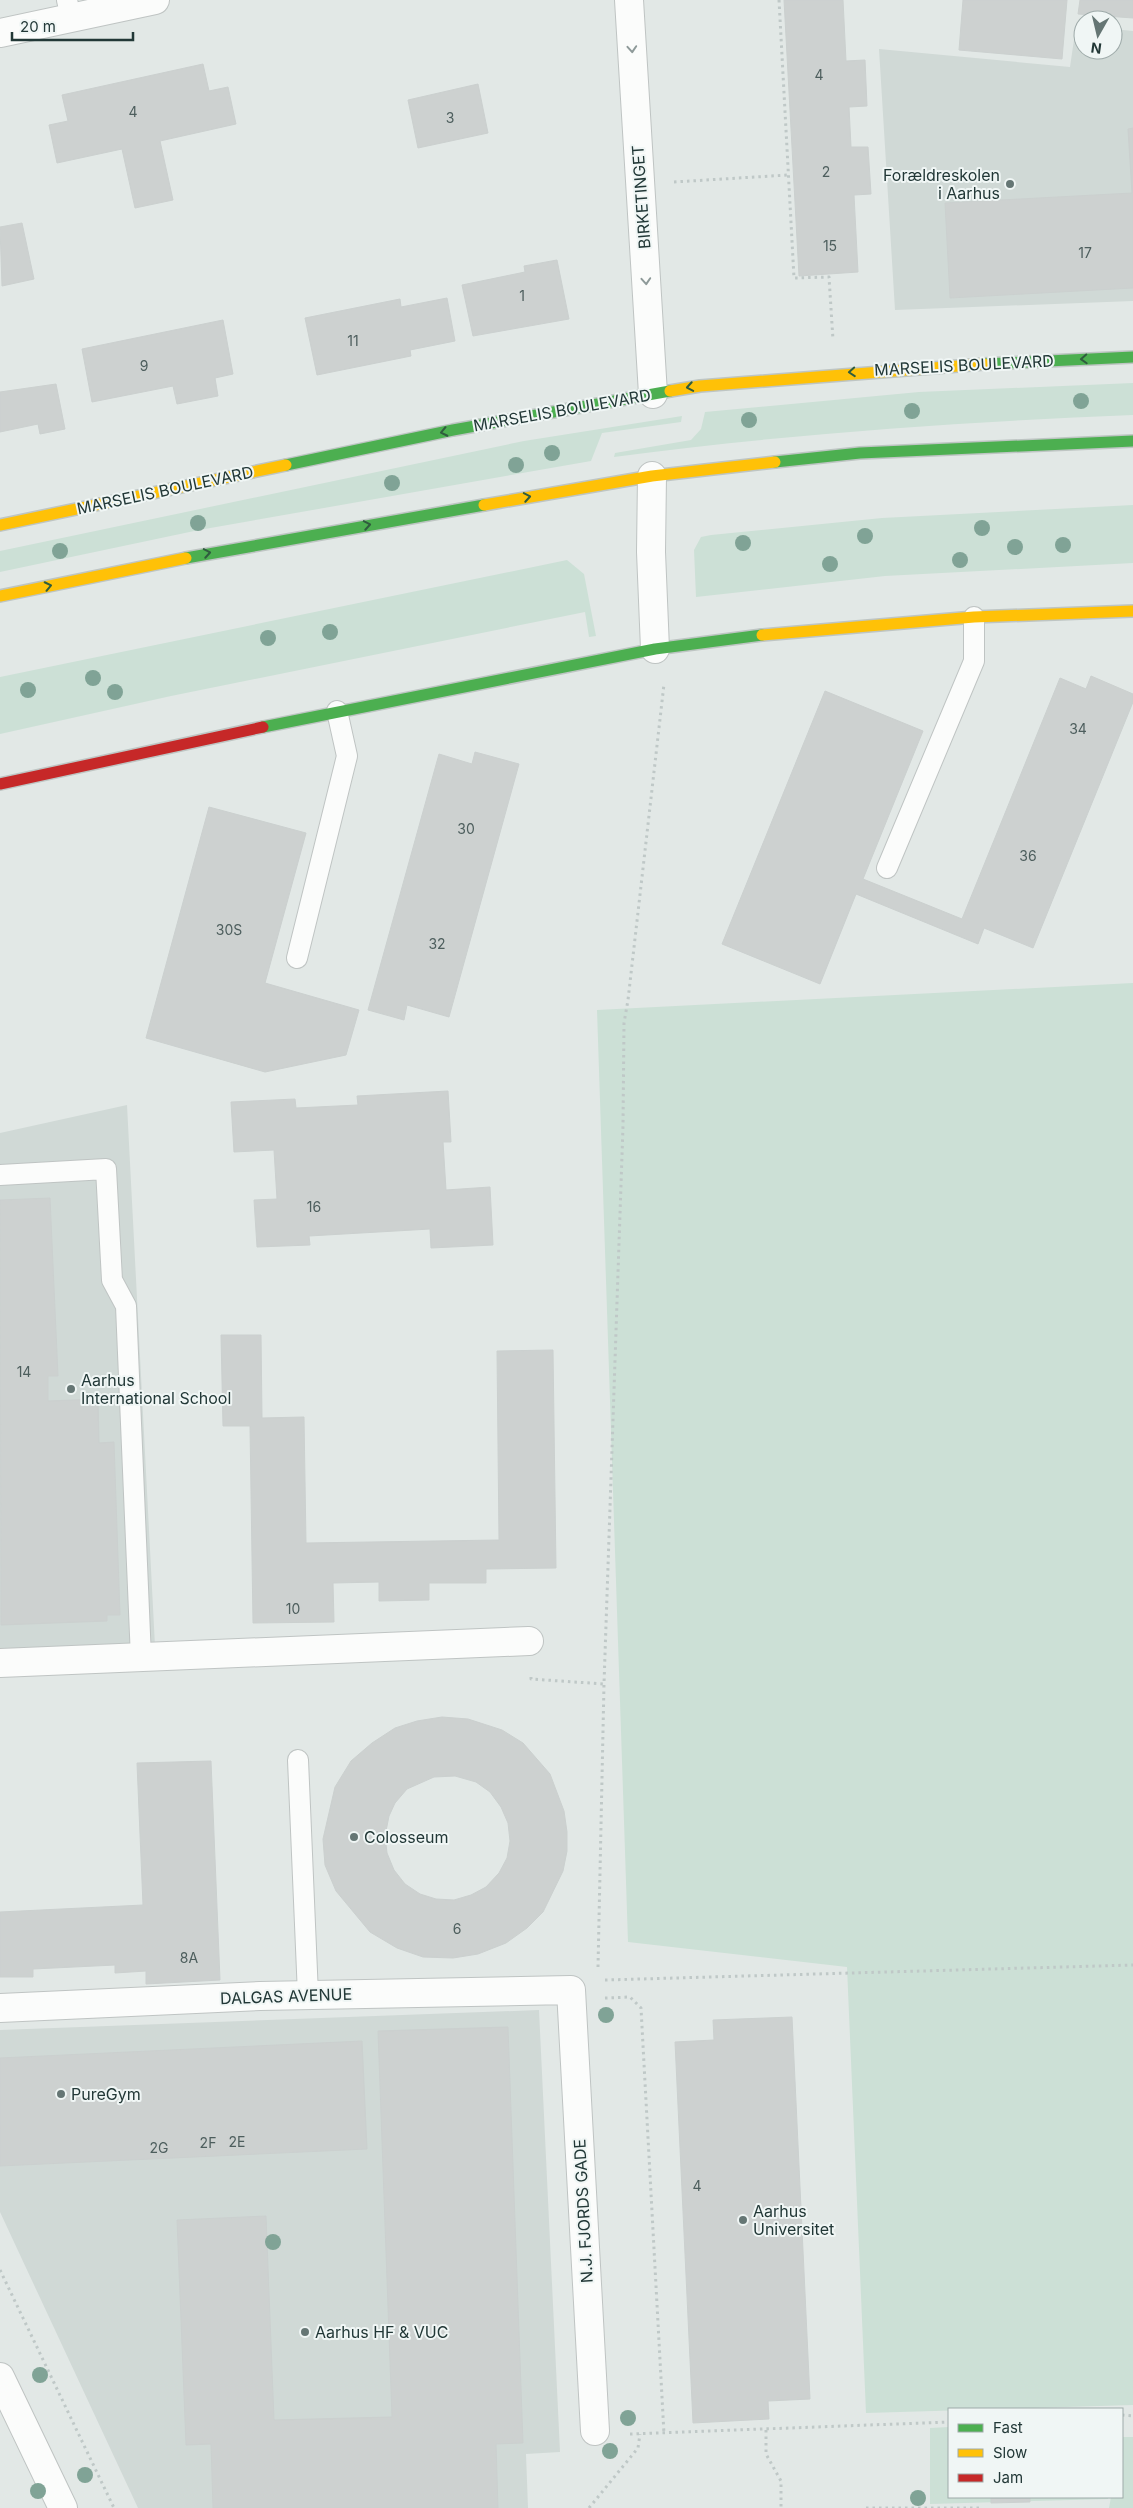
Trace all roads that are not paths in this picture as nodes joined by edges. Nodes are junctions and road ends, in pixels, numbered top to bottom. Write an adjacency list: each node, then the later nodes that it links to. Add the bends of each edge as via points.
1 (156, 0): 3 (street)
2 (628, 0): 6 (street, BIRKETINGET, one-way to 6)
3 (69, 9): 4 (street)
4 (0, 34)
5 (1133, 357): 6 (main road, MARSELIS BOULEVARD, one-way to 6, via 835,373 700,386)
6 (653, 394): 9 (main road, MARSELIS BOULEVARD, one-way to 9, via 453,430)
7 (1133, 441): 8 (main road, via 860,453)
8 (652, 476): 10 (main road, one-way to 8, via 200,554); 13 (street)
9 (0, 525)
10 (0, 596)
11 (1133, 611): 12 (main road)
12 (974, 617): 13 (main road, via 795,631); 16 (lane, via 974,661)
13 (655, 649): 14 (main road)
14 (337, 710): 15 (main road); 17 (lane, via 347,756)
15 (0, 784)
16 (887, 868)
17 (297, 958)
18 (0, 1174): 20 (lane, via 106,1169 112,1280 126,1306)
19 (529, 1641): 20 (street)
20 (141, 1658): 21 (street)
21 (0, 1664)
22 (298, 1760): 23 (lane)
23 (308, 1995): 24 (street, DALGAS AVENUE); 25 (street, DALGAS AVENUE)
24 (572, 1995): 27 (street, N.J. FJORDS GADE)
25 (0, 2008)
26 (0, 2377): 28 (street)
27 (595, 2432)
28 (64, 2508)

